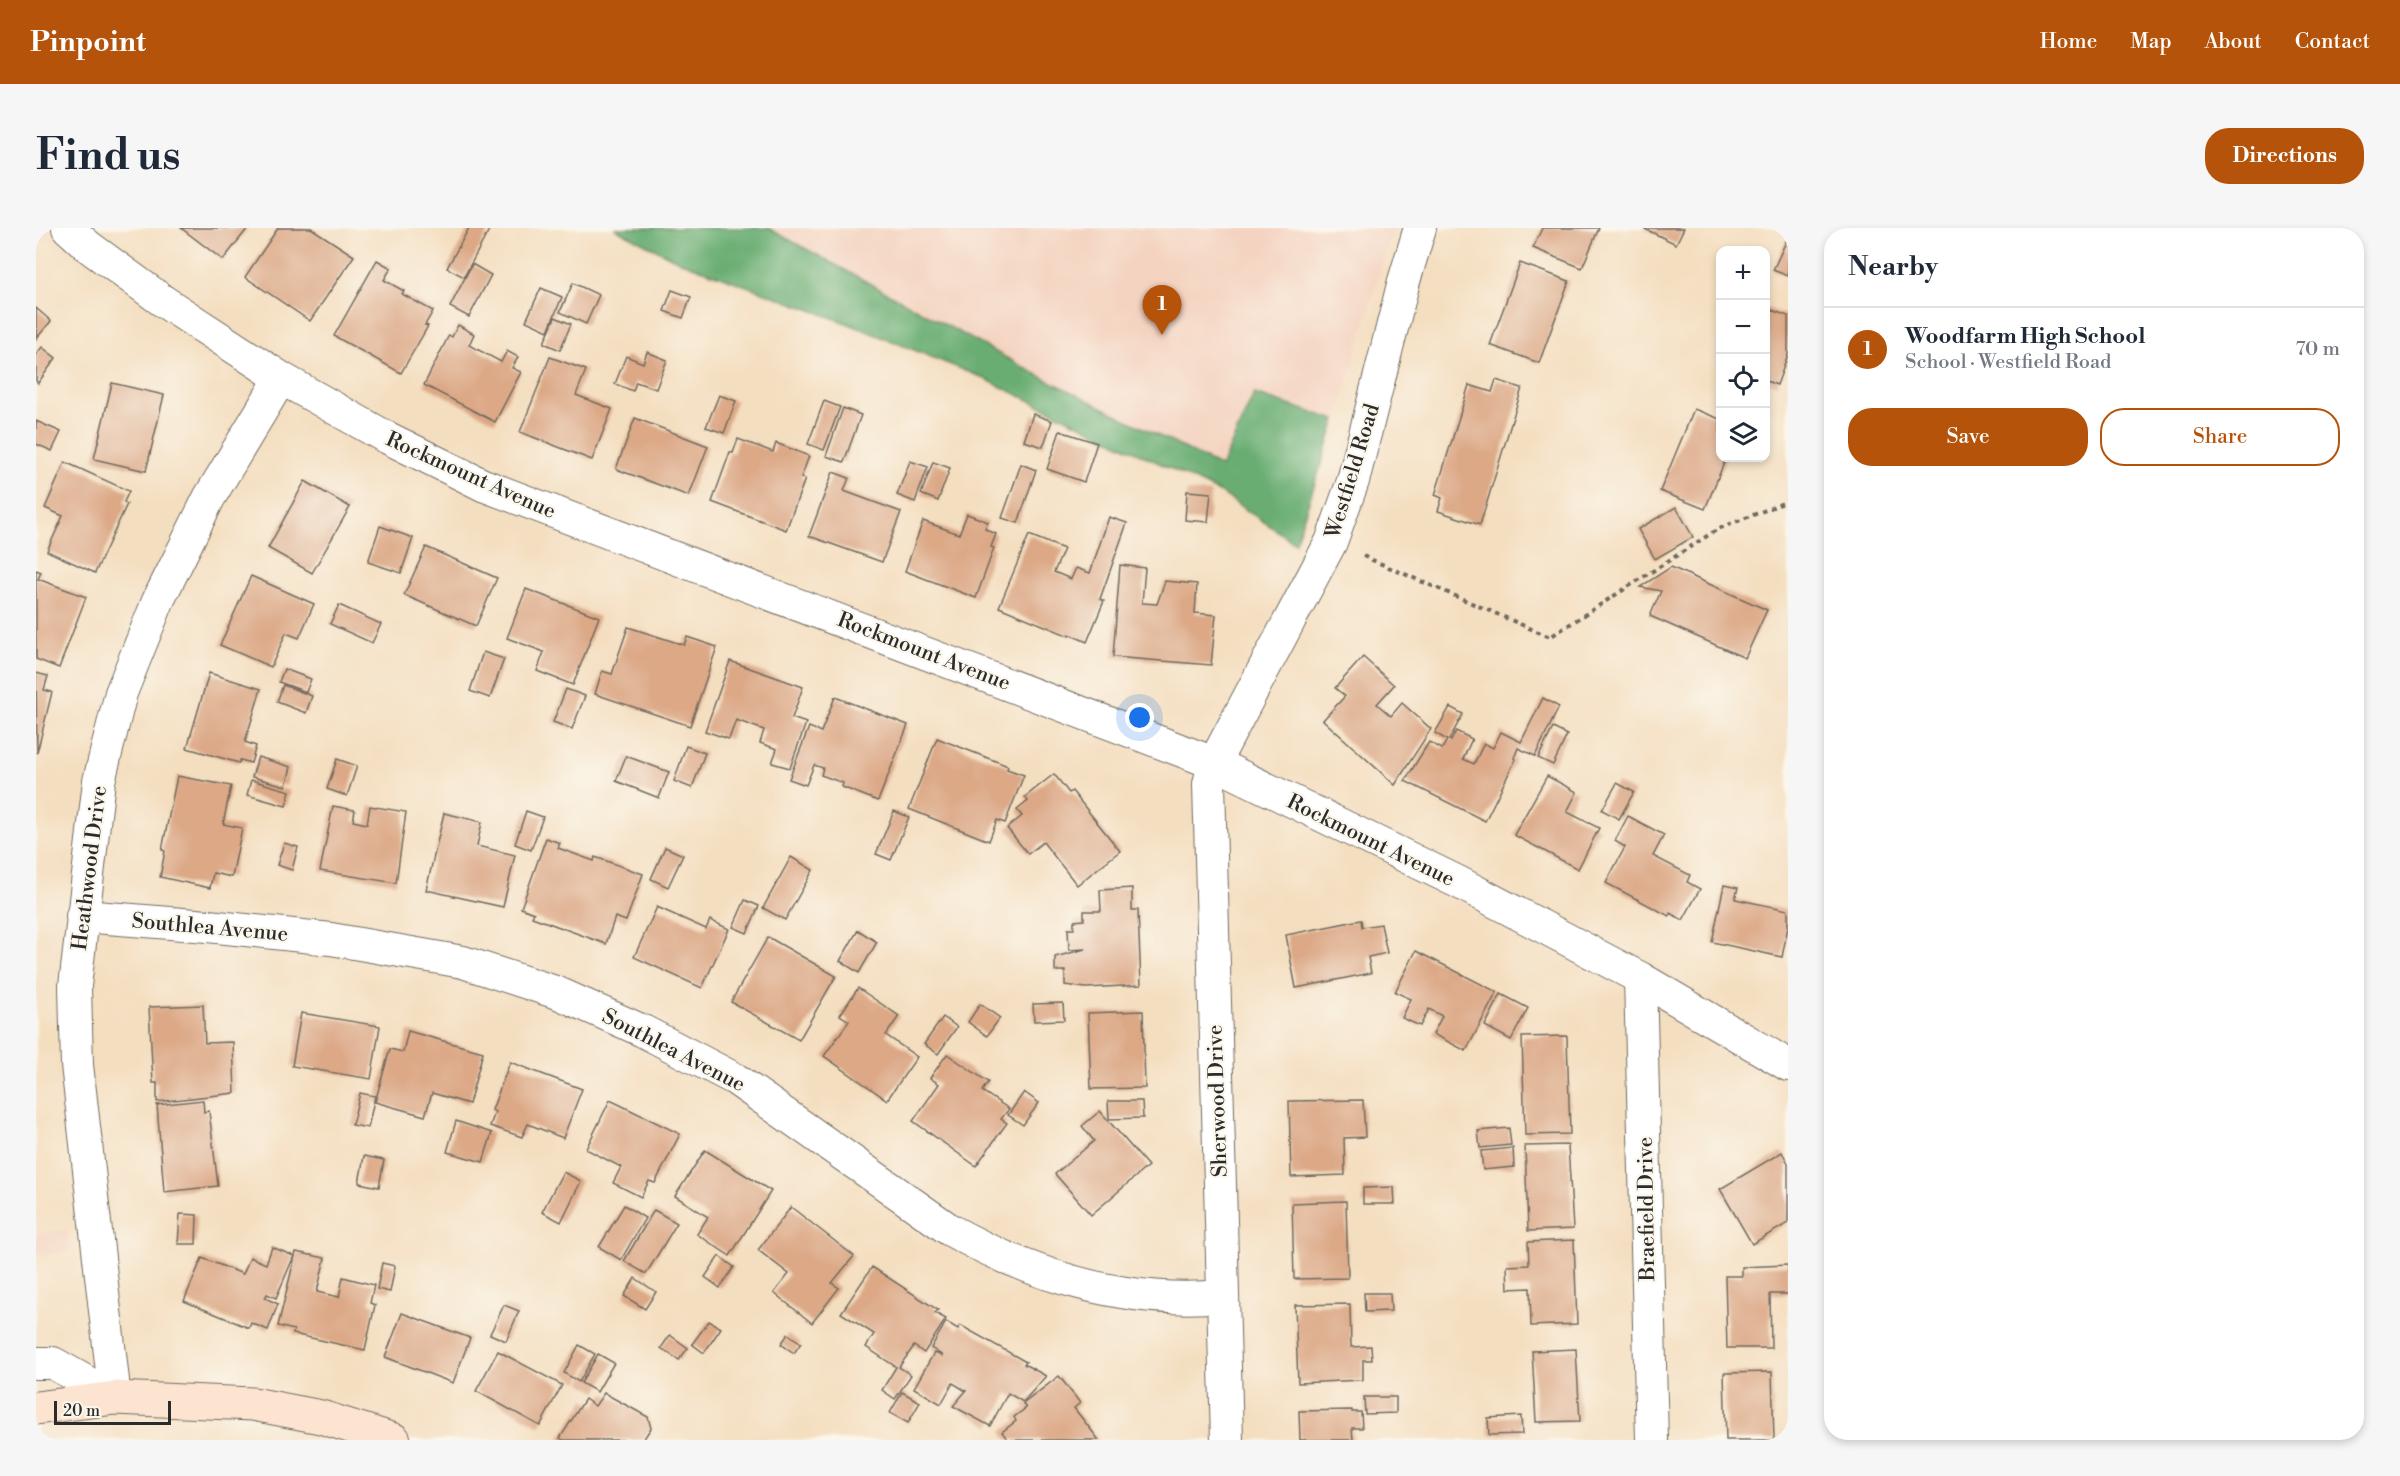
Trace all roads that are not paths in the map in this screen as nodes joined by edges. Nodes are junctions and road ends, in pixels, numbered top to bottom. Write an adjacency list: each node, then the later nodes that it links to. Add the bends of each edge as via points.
1 (68, 228): 3 (street, Rockmount Avenue, via 163,301)
2 (1420, 228): 4 (street, Westfield Road, via 1353,481 1331,542)
3 (281, 378): 4 (street, Rockmount Avenue, via 384,436 483,484); 5 (street, Heathwood Drive, via 209,498 158,601 121,693 99,781)
4 (1214, 764): 6 (street, Rockmount Avenue, via 1458,882); 8 (street, Sherwood Drive, via 1209,784)
5 (82, 916): 8 (street, Southlea Avenue, via 331,939 463,962 558,993 735,1079 950,1230 987,1250 1039,1271 1095,1287 1147,1296); 10 (street, Heathwood Drive, via 75,986 77,1065)
6 (1640, 978): 7 (street, Rockmount Avenue); 14 (street, Braefield Drive)
7 (1788, 1065)
8 (1222, 1296): 13 (street, Sherwood Drive)
9 (36, 1363): 10 (street, via 53,1363)
10 (115, 1398): 11 (street); 12 (street, via 253,1404 321,1417)
11 (36, 1408)
12 (394, 1440)
13 (1227, 1440)
14 (1653, 1440)

